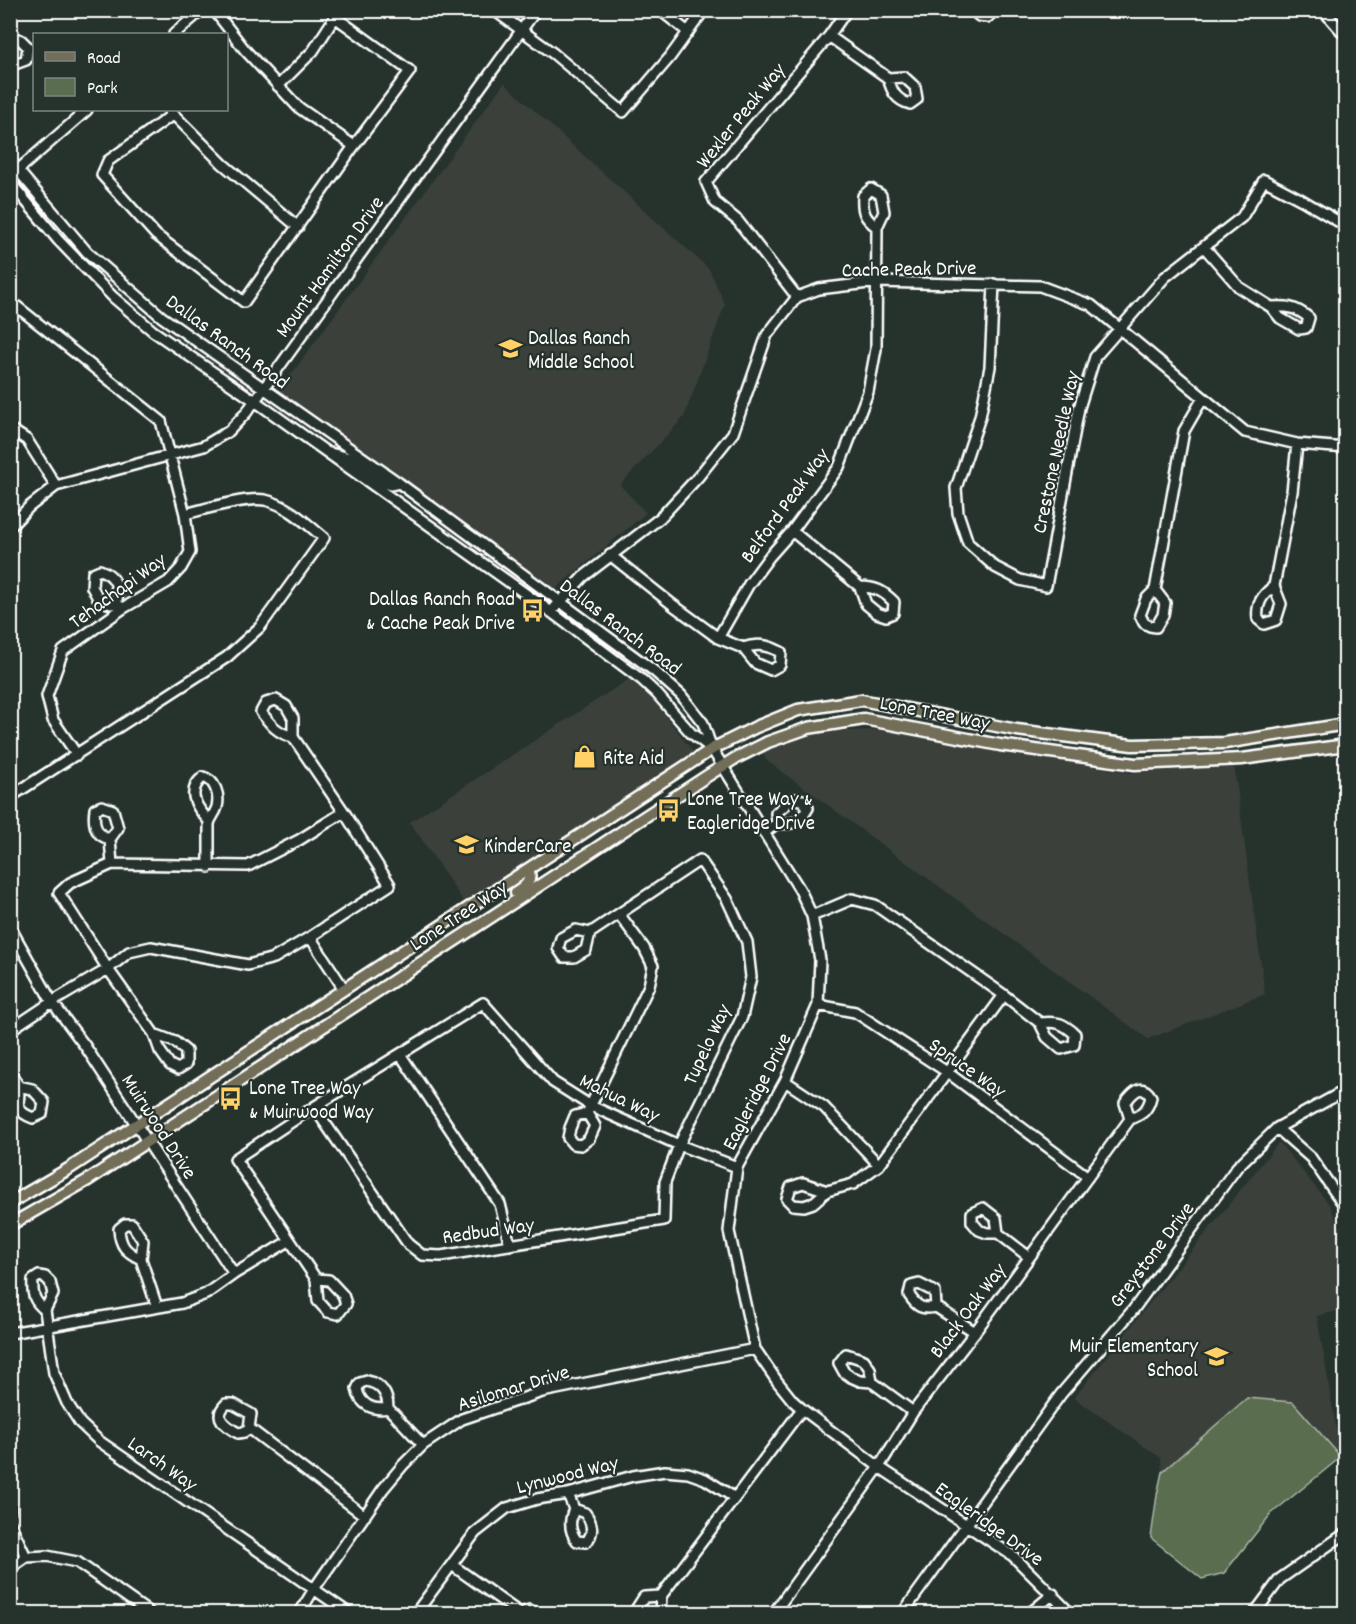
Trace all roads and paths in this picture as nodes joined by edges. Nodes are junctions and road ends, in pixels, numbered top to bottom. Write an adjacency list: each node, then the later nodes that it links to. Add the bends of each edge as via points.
1 (202, 10): 13 (street)
2 (214, 10): 19 (street)
3 (494, 10): 11 (street)
4 (536, 10): 11 (street, Mount Hamilton Drive)
5 (660, 10): 12 (street)
6 (704, 10): 12 (street)
7 (847, 10): 15 (street, Wexler Peak Way)
8 (973, 10): 9 (street, via 988,17)
9 (994, 10)
10 (1323, 10): 16 (street)
11 (521, 30): 12 (street, via 623,112); 36 (street, Mount Hamilton Drive)
12 (688, 32)
13 (175, 33)
14 (10, 36): 17 (street, via 28,47 26,60 15,64)
15 (829, 36): 18 (street); 32 (street, Wexler Peak Way, via 706,182 715,202 738,221)
16 (1346, 36)
17 (10, 60)
18 (888, 78)
19 (278, 86): 22 (street, via 298,107); 22 (street, via 313,51 335,16 410,71)
20 (86, 111): 24 (street)
21 (170, 112): 27 (street, via 223,164); 27 (street, via 108,161 102,175 156,235 244,302)
22 (354, 146): 27 (street)
23 (10, 160): 24 (street, Dallas Ranch Road)
24 (14, 173): 36 (street, Dallas Ranch Road, via 87,252 162,317)
25 (10, 182): 38 (street, Dallas Ranch Road, via 113,297 153,331)
26 (1346, 226): 29 (street, Crestone Needle Way, via 1264,180 1242,217)
27 (298, 227)
28 (877, 227): 30 (street, Belford Peak Way)
29 (1204, 247): 34 (street, via 1239,287); 35 (street, Crestone Needle Way, via 1165,277)
30 (877, 282): 31 (street, Cache Peak Drive); 32 (street, Cache Peak Drive, via 819,289); 48 (street, Belford Peak Way, via 876,349 868,392 840,467)
31 (993, 284): 35 (street, Cache Peak Drive, via 1040,285 1091,305); 35 (street, Crestone Needle Way, via 990,367 980,417 956,488 958,513 968,543 995,567 1020,580 1046,586 1079,408 1095,357)
32 (797, 297): 49 (street, via 766,335 733,433 660,518)
33 (10, 299): 43 (street, Tehachapi Way, via 161,421)
34 (1271, 307)
35 (1120, 327): 37 (street, Cache Peak Drive)
36 (263, 389): 38 (street, Mount Hamilton Drive); 44 (street, Dallas Ranch Road)
37 (1203, 398): 40 (street, Cache Peak Drive, via 1245,432); 52 (street, via 1184,431)
38 (255, 400): 42 (street, Dallas Ranch Road); 43 (street, Mount Hamilton Drive, via 229,431 204,446)
39 (10, 429): 45 (street, via 27,440)
40 (1297, 444): 41 (street, Cache Peak Drive); 50 (street)
41 (1346, 448)
42 (323, 451): 44 (street, via 346,457 386,484); 54 (street, Dallas Ranch Road)
43 (169, 454): 45 (street, Mount Hamilton Drive); 46 (street, Tehachapi Way)
44 (399, 483): 53 (street, Dallas Ranch Road)
45 (56, 486): 47 (street, Mount Hamilton Drive)
46 (185, 514): 61 (street, Tehachapi Way, via 190,552 181,568 168,582 120,606 63,651 47,696 53,720); 61 (street, via 264,500 290,511 324,538 260,627 227,657)
47 (10, 527)
48 (792, 531): 51 (street); 55 (street, Belford Peak Way, via 749,584)
49 (610, 555): 53 (street); 55 (street)
50 (1274, 586)
51 (860, 587)
52 (1155, 590)
53 (559, 602): 54 (street); 60 (street, Dallas Ranch Road, via 681,695 703,723)
54 (551, 612): 60 (street, Dallas Ranch Road, via 642,680 691,733)
55 (718, 638): 56 (street)
56 (743, 648)
57 (1346, 724): 60 (main road, Lone Tree Way, via 1225,743 1132,745 1017,730 861,700 798,710)
58 (293, 737): 64 (street)
59 (1346, 745): 62 (main road, Lone Tree Way, via 1242,759 1135,764 1000,745 864,719 808,728 768,742)
60 (712, 749): 62 (street, Eagleridge Drive); 71 (main road, Lone Tree Way)
61 (77, 755): 63 (street)
62 (723, 766): 67 (street, Eagleridge Drive); 75 (main road, Lone Tree Way)
63 (10, 797)
64 (344, 812): 70 (street, via 248,866); 77 (street, via 390,885)
65 (210, 821): 70 (street)
66 (777, 824): 67 (street)
67 (764, 833): 73 (street, Eagleridge Drive)
68 (110, 839): 69 (street)
69 (112, 864): 70 (street); 78 (street, via 70,883 59,893)
70 (209, 867)
71 (528, 869): 75 (main road, via 530,877 524,887 479,917); 79 (main road, Lone Tree Way)
72 (619, 914): 76 (street); 93 (street, via 653,966 649,986); 98 (street, Tupelo Way, via 700,860 727,899 747,942 751,977 742,1017)
73 (812, 916): 80 (street, via 852,899 874,905); 82 (street, Eagleridge Drive, via 820,960)
74 (10, 927): 81 (street, Muirwood Drive)
75 (472, 929): 97 (main road, Lone Tree Way)
76 (590, 933)
77 (310, 937): 78 (street, via 274,958 248,965 151,947 129,952); 79 (street)
78 (108, 969): 81 (street); 85 (street)
79 (344, 989): 95 (main road, Lone Tree Way)
80 (1004, 995): 83 (street); 87 (street)
81 (52, 1002): 84 (street); 95 (street, Muirwood Drive)
82 (818, 1005): 87 (street, Spruce Way, via 855,1012); 89 (street, Eagleridge Drive)
83 (1041, 1023)
84 (10, 1030)
85 (154, 1034)
86 (400, 1054): 92 (street); 93 (street, Mahua Way, via 483,1003 553,1082); 108 (street, via 500,1204)
87 (946, 1072): 99 (street); 101 (street, Spruce Way)
88 (10, 1073): 90 (street)
89 (785, 1081): 99 (street, via 824,1107); 100 (street, Eagleridge Drive)
90 (18, 1086)
91 (1346, 1090): 96 (street, Greystone Drive)
92 (314, 1107): 107 (street, via 235,1159); 108 (street, Redbud Way, via 408,1244 422,1255 441,1256)
93 (589, 1110): 98 (street, Mahua Way)
94 (1130, 1119): 101 (street, Black Oak Way)
95 (137, 1124): 97 (street, Muirwood Drive); 103 (main road, Lone Tree Way)
96 (1277, 1128): 104 (street, via 1311,1158); 134 (street, Greystone Drive, via 1237,1167 1133,1310 1061,1394)
97 (147, 1140): 105 (main road, Lone Tree Way); 111 (street, Muirwood Drive)
98 (679, 1145): 100 (street, Mahua Way); 108 (street, Redbud Way, via 665,1182 664,1220)
99 (879, 1165): 102 (street, via 853,1184)
100 (737, 1167): 119 (street, Eagleridge Drive, via 729,1231)
101 (1088, 1177): 109 (street, Black Oak Way)
102 (827, 1191)
103 (10, 1203)
104 (1344, 1203)
105 (10, 1225)
106 (998, 1233): 109 (street)
107 (289, 1241): 111 (street); 112 (street)
108 (510, 1245)
109 (1029, 1257): 117 (street, Black Oak Way)
110 (141, 1259): 113 (street)
111 (234, 1274): 113 (street, via 206,1294)
112 (316, 1279)
113 (157, 1307): 116 (street)
114 (936, 1307): 117 (street)
115 (45, 1310): 116 (street, Larch Way)
116 (47, 1326): 118 (street); 139 (street, Larch Way, via 54,1372 80,1423)
117 (975, 1332): 123 (street, Black Oak Way)
118 (10, 1333)
119 (755, 1349): 122 (street, Eagleridge Drive, via 777,1382); 125 (street, Asilomar Drive, via 542,1392 462,1419)
120 (872, 1382): 123 (street)
121 (388, 1408): 125 (street)
122 (802, 1409): 126 (street, Eagleridge Drive); 128 (street)
123 (913, 1412): 126 (street, Black Oak Way)
124 (249, 1428): 132 (street)
125 (423, 1445): 132 (street, Asilomar Drive, via 390,1481)
126 (879, 1467): 134 (street, Eagleridge Drive); 150 (street, Black Oak Way)
127 (568, 1494): 128 (street, Lynwood Way, via 665,1471 705,1479); 130 (street); 137 (street, Lynwood Way, via 507,1508 475,1533)
128 (735, 1498): 141 (street)
129 (10, 1504): 131 (street)
130 (574, 1509)
131 (10, 1511)
132 (366, 1516): 139 (street, Asilomar Drive)
133 (10, 1523): 136 (street)
134 (967, 1525): 140 (street, Eagleridge Drive, via 1013,1556); 151 (street, Greystone Drive)
135 (1346, 1533): 154 (street, via 1280,1579)
136 (26, 1557): 138 (street); 143 (street, via 47,1556 77,1562)
137 (452, 1565): 142 (street); 146 (street, Lynwood Way)
138 (10, 1568)
139 (314, 1589): 144 (street, Asilomar Drive); 145 (street, Larch Way)
140 (1053, 1594): 152 (street); 153 (street, Eagleridge Drive)
141 (661, 1596): 148 (street, via 644,1597); 149 (street)
142 (521, 1613): 147 (street, via 529,1610)
143 (151, 1614)
144 (299, 1614)
145 (350, 1614)
146 (415, 1614)
147 (539, 1614)
148 (633, 1614)
149 (660, 1614)
150 (773, 1614)
151 (902, 1614)
152 (1029, 1614)
153 (1071, 1614)
154 (1254, 1614)

